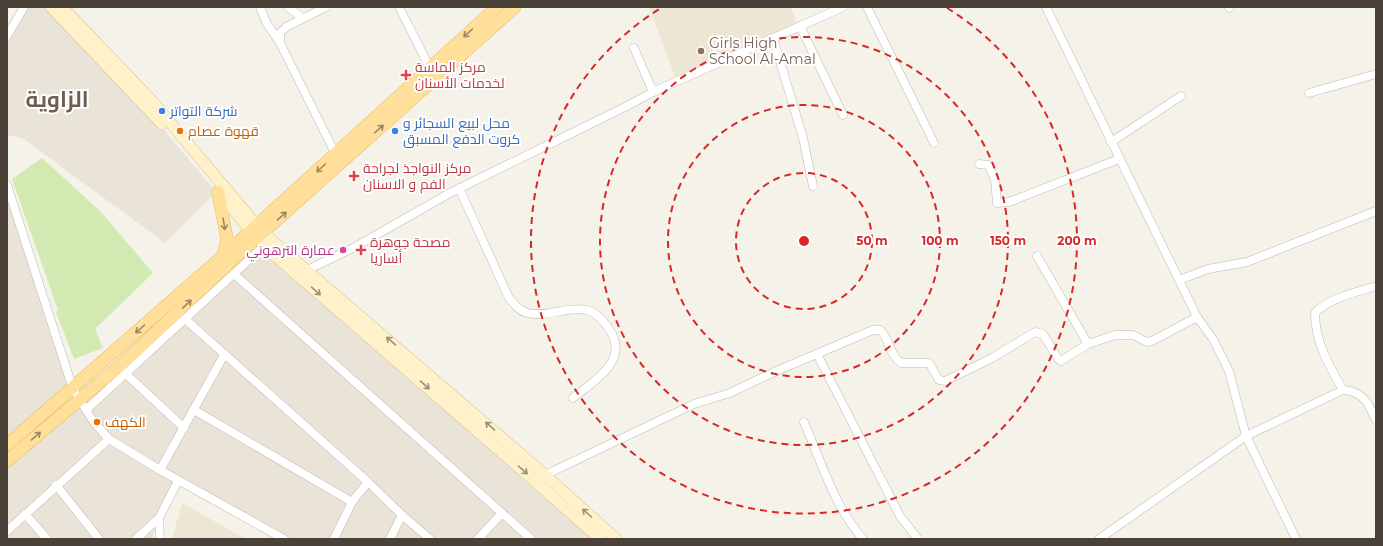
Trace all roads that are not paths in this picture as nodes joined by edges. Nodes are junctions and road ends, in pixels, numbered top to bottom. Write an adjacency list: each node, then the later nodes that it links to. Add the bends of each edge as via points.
1 (24, 7): 15 (street)
2 (51, 7): 33 (main road, via 150,110)
3 (62, 7): 35 (main road, via 152,101)
4 (260, 7): 17 (street, via 266,22)
5 (288, 7): 13 (street)
6 (326, 7): 13 (street)
7 (399, 7): 19 (street)
8 (497, 7): 19 (main road, one-way to 19)
9 (515, 7): 35 (main road, one-way to 9)
10 (843, 7): 14 (street)
11 (867, 7): 26 (street)
12 (1046, 7): 25 (street)
13 (302, 18): 17 (street, via 280,33)
14 (800, 26): 16 (street); 24 (street)
15 (7, 36)
16 (773, 38): 21 (street); 31 (street, via 803,138)
17 (280, 43): 27 (street)
18 (634, 48): 21 (street)
19 (430, 68): 27 (main road)
20 (1376, 74): 22 (street)
21 (653, 92): 32 (street)
22 (1309, 93)
23 (1181, 96): 25 (street)
24 (844, 115)
25 (1111, 142): 28 (street)
26 (934, 143)
27 (336, 155): 35 (main road, one-way to 35)
28 (1119, 158): 29 (street, via 1009,202 998,203 995,179 988,165); 41 (street)
29 (979, 164)
30 (7, 184): 49 (street)
31 (812, 186)
32 (459, 188): 38 (street, via 355,247); 51 (street, via 509,298 517,307 527,313 586,310 599,315 613,334 616,354 607,371)
33 (218, 192): 35 (main road); 36 (main road, one-way to 36, via 226,239)
34 (1376, 211): 41 (street, via 1247,262 1208,269)
35 (258, 235): 36 (main road); 38 (main road); 39 (street); 40 (main road); 52 (main road, one-way to 35)
36 (223, 256): 49 (main road, one-way to 49)
37 (1037, 256): 45 (street)
38 (308, 270): 40 (street); 63 (main road, one-way to 38)
39 (234, 274): 44 (street); 68 (street)
40 (297, 275): 63 (main road, one-way to 63)
41 (1179, 280): 43 (street)
42 (1376, 286): 50 (street, via 1354,291 1315,313 1317,331 1326,361)
43 (1196, 317): 45 (street, via 1152,341 1147,342 1127,334 1115,335); 58 (street, via 1212,339 1229,371)
44 (185, 319): 47 (street); 48 (street)
45 (1088, 344): 46 (street, via 1061,361 1043,334 1035,332 992,358 945,381 939,380 929,363 901,363 895,359 880,330 866,332)
46 (817, 354): 63 (street, via 730,393 694,404); 86 (street, via 900,516)
47 (224, 355): 54 (street); 65 (street)
48 (125, 373): 52 (street); 57 (street)
49 (73, 389): 52 (street); 60 (main road)
50 (1343, 390): 53 (street, via 1354,392); 58 (street)
51 (573, 398)
52 (83, 404): 59 (street); 61 (main road, one-way to 52)
53 (1373, 404): 55 (street)
54 (194, 410): 57 (street); 67 (street)
55 (1376, 420)
56 (804, 422): 85 (street, via 840,506 851,526)
57 (184, 428): 62 (street)
58 (1246, 436): 87 (street); 88 (street)
59 (109, 439): 62 (street); 66 (street)
60 (7, 444)
61 (7, 462)
62 (160, 470): 64 (street)
63 (541, 479): 83 (main road); 84 (main road, one-way to 63)
64 (178, 481): 71 (street); 77 (street)
65 (368, 482): 67 (street); 70 (street)
66 (56, 485): 69 (street); 74 (street)
67 (352, 502): 78 (street)
68 (502, 513): 81 (street); 82 (street)
69 (25, 514): 72 (street); 73 (street)
70 (402, 515): 79 (street); 80 (street)
71 (159, 518): 75 (street); 76 (street)
72 (7, 531)
73 (47, 539)
74 (99, 539)
75 (136, 539)
76 (160, 539)
77 (284, 539)
78 (334, 539)
79 (390, 539)
80 (430, 539)
81 (478, 539)
82 (530, 539)
83 (600, 539)
84 (616, 539)
85 (863, 539)
86 (918, 539)
87 (1100, 539)
88 (1296, 539)

